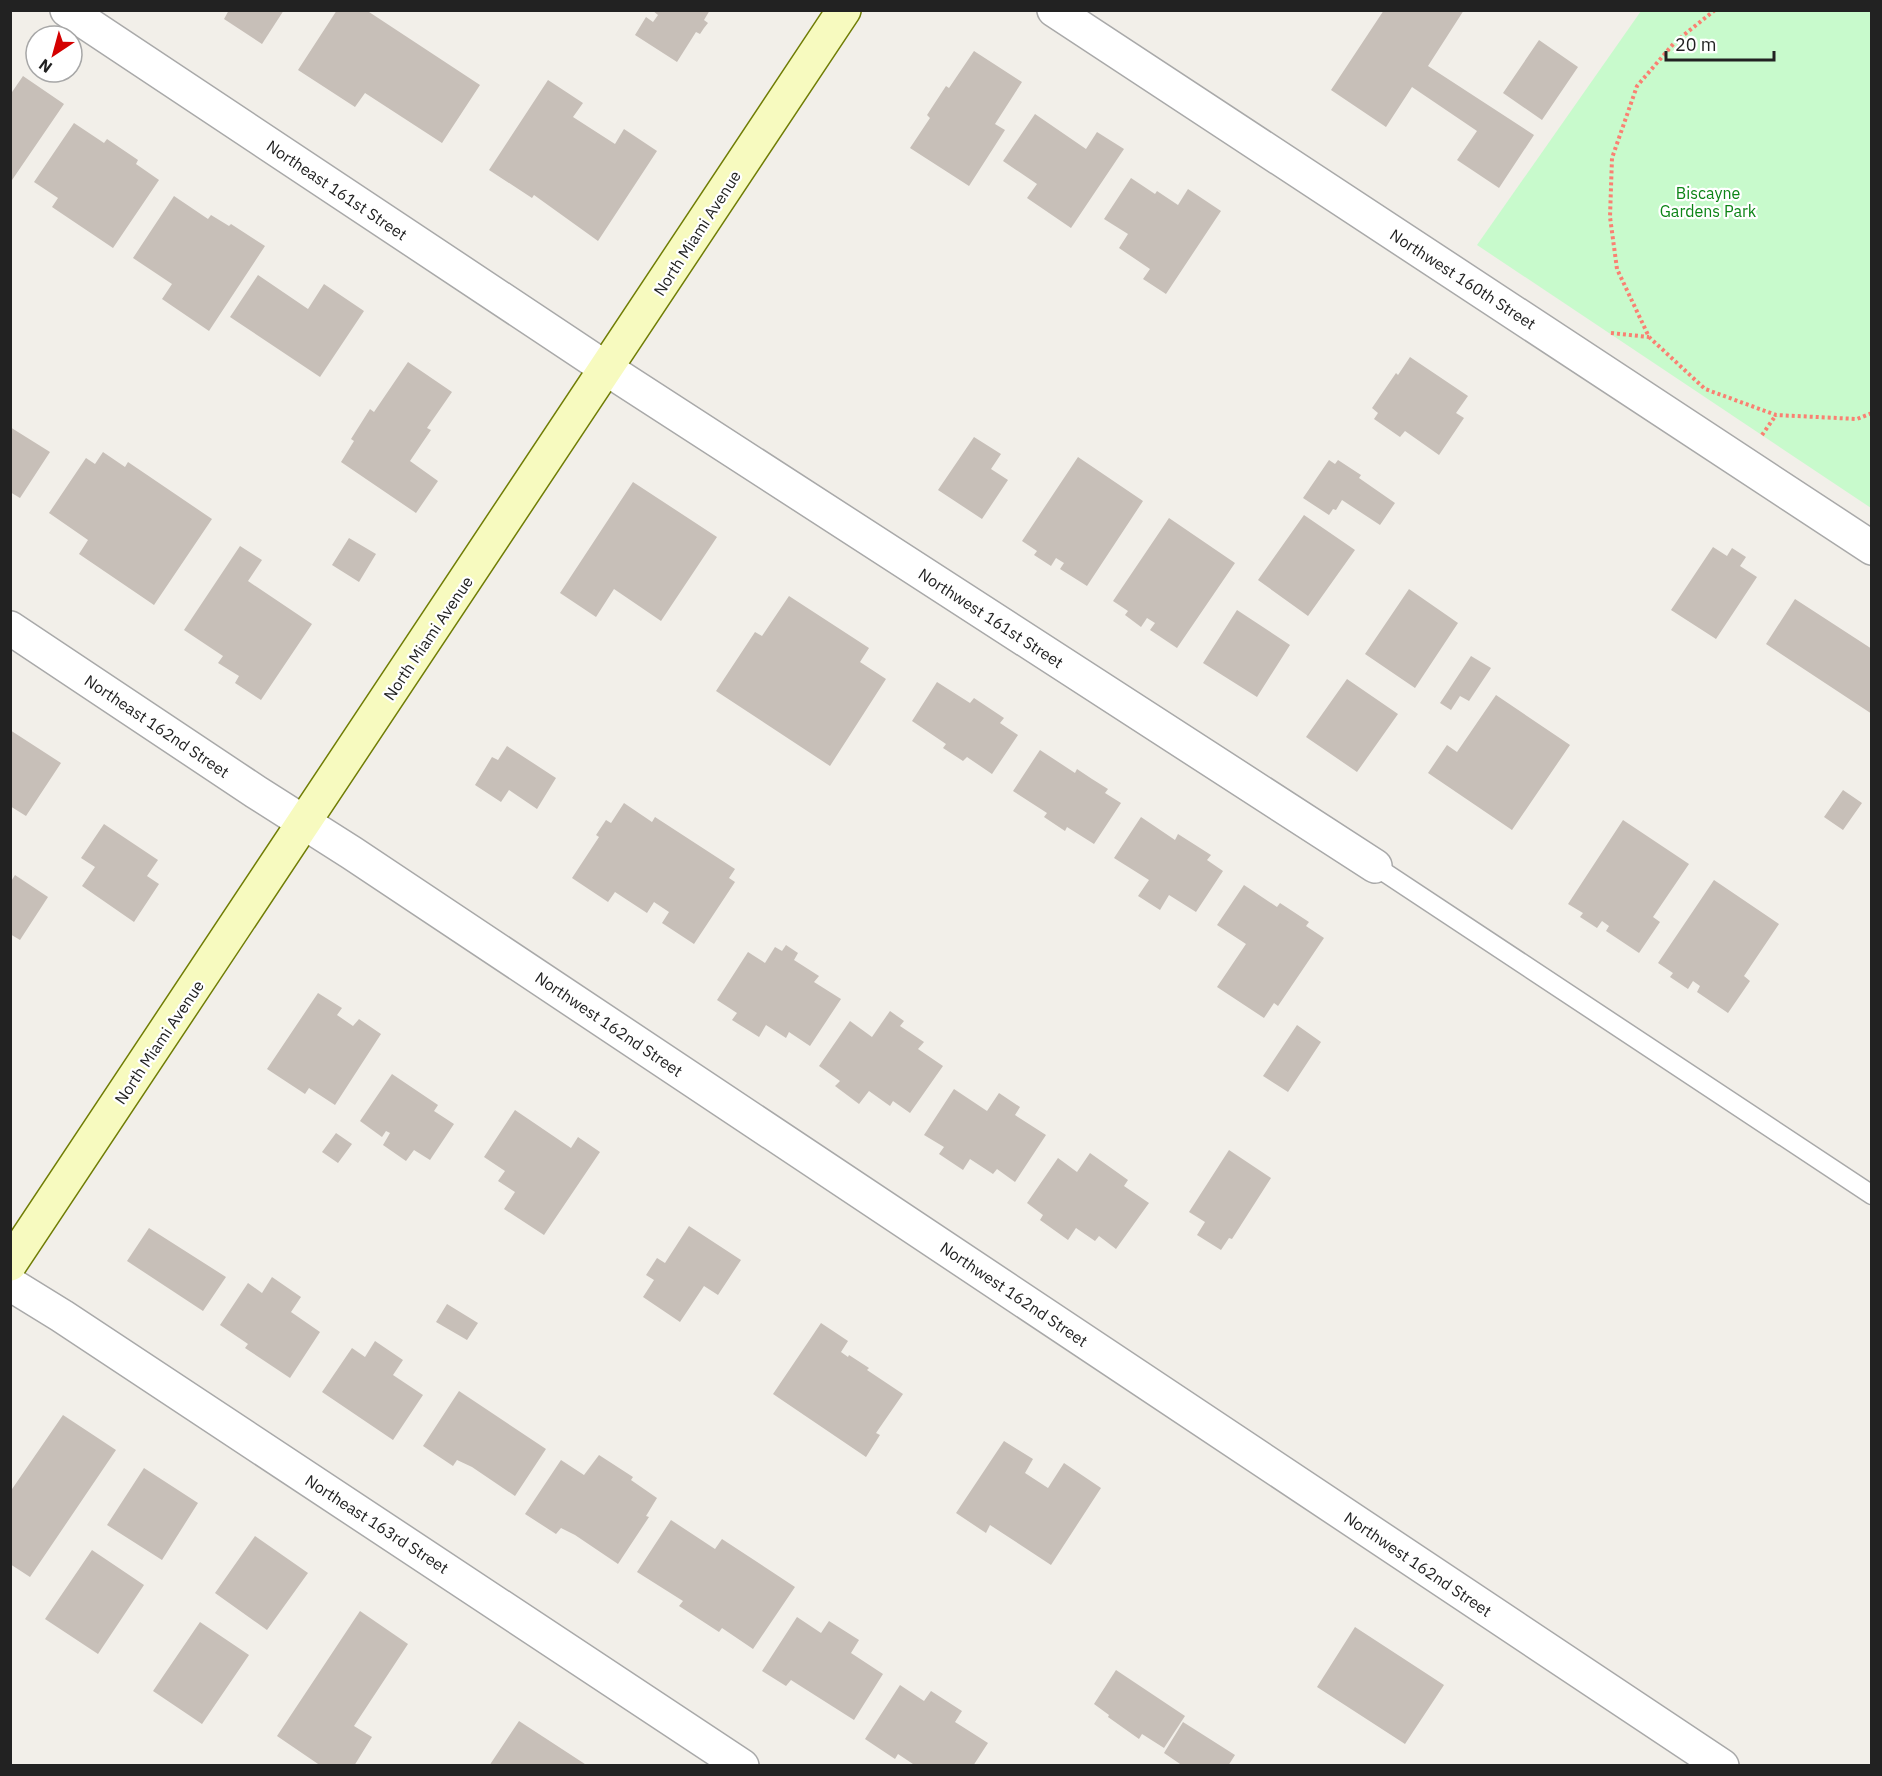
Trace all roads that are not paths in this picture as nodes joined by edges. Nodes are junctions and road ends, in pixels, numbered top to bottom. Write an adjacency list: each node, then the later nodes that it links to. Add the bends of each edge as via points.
1 (67, 10): 4 (street, Northeast 161st Street)
2 (844, 10): 4 (street, North Miami Avenue)
3 (1054, 10): 5 (street, Northwest 160th Street)
4 (607, 369): 7 (street, North Miami Avenue); 8 (street, Northwest 161st Street)
5 (1872, 548)
6 (10, 628): 7 (street, Northeast 162nd Street)
7 (305, 823): 10 (street, North Miami Avenue); 13 (street, Northwest 162nd Street)
8 (1375, 866): 9 (lane)
9 (1872, 1195)
10 (10, 1264)
11 (10, 1284): 12 (street, Northeast 163rd Street)
12 (742, 1766)
13 (1722, 1766)

